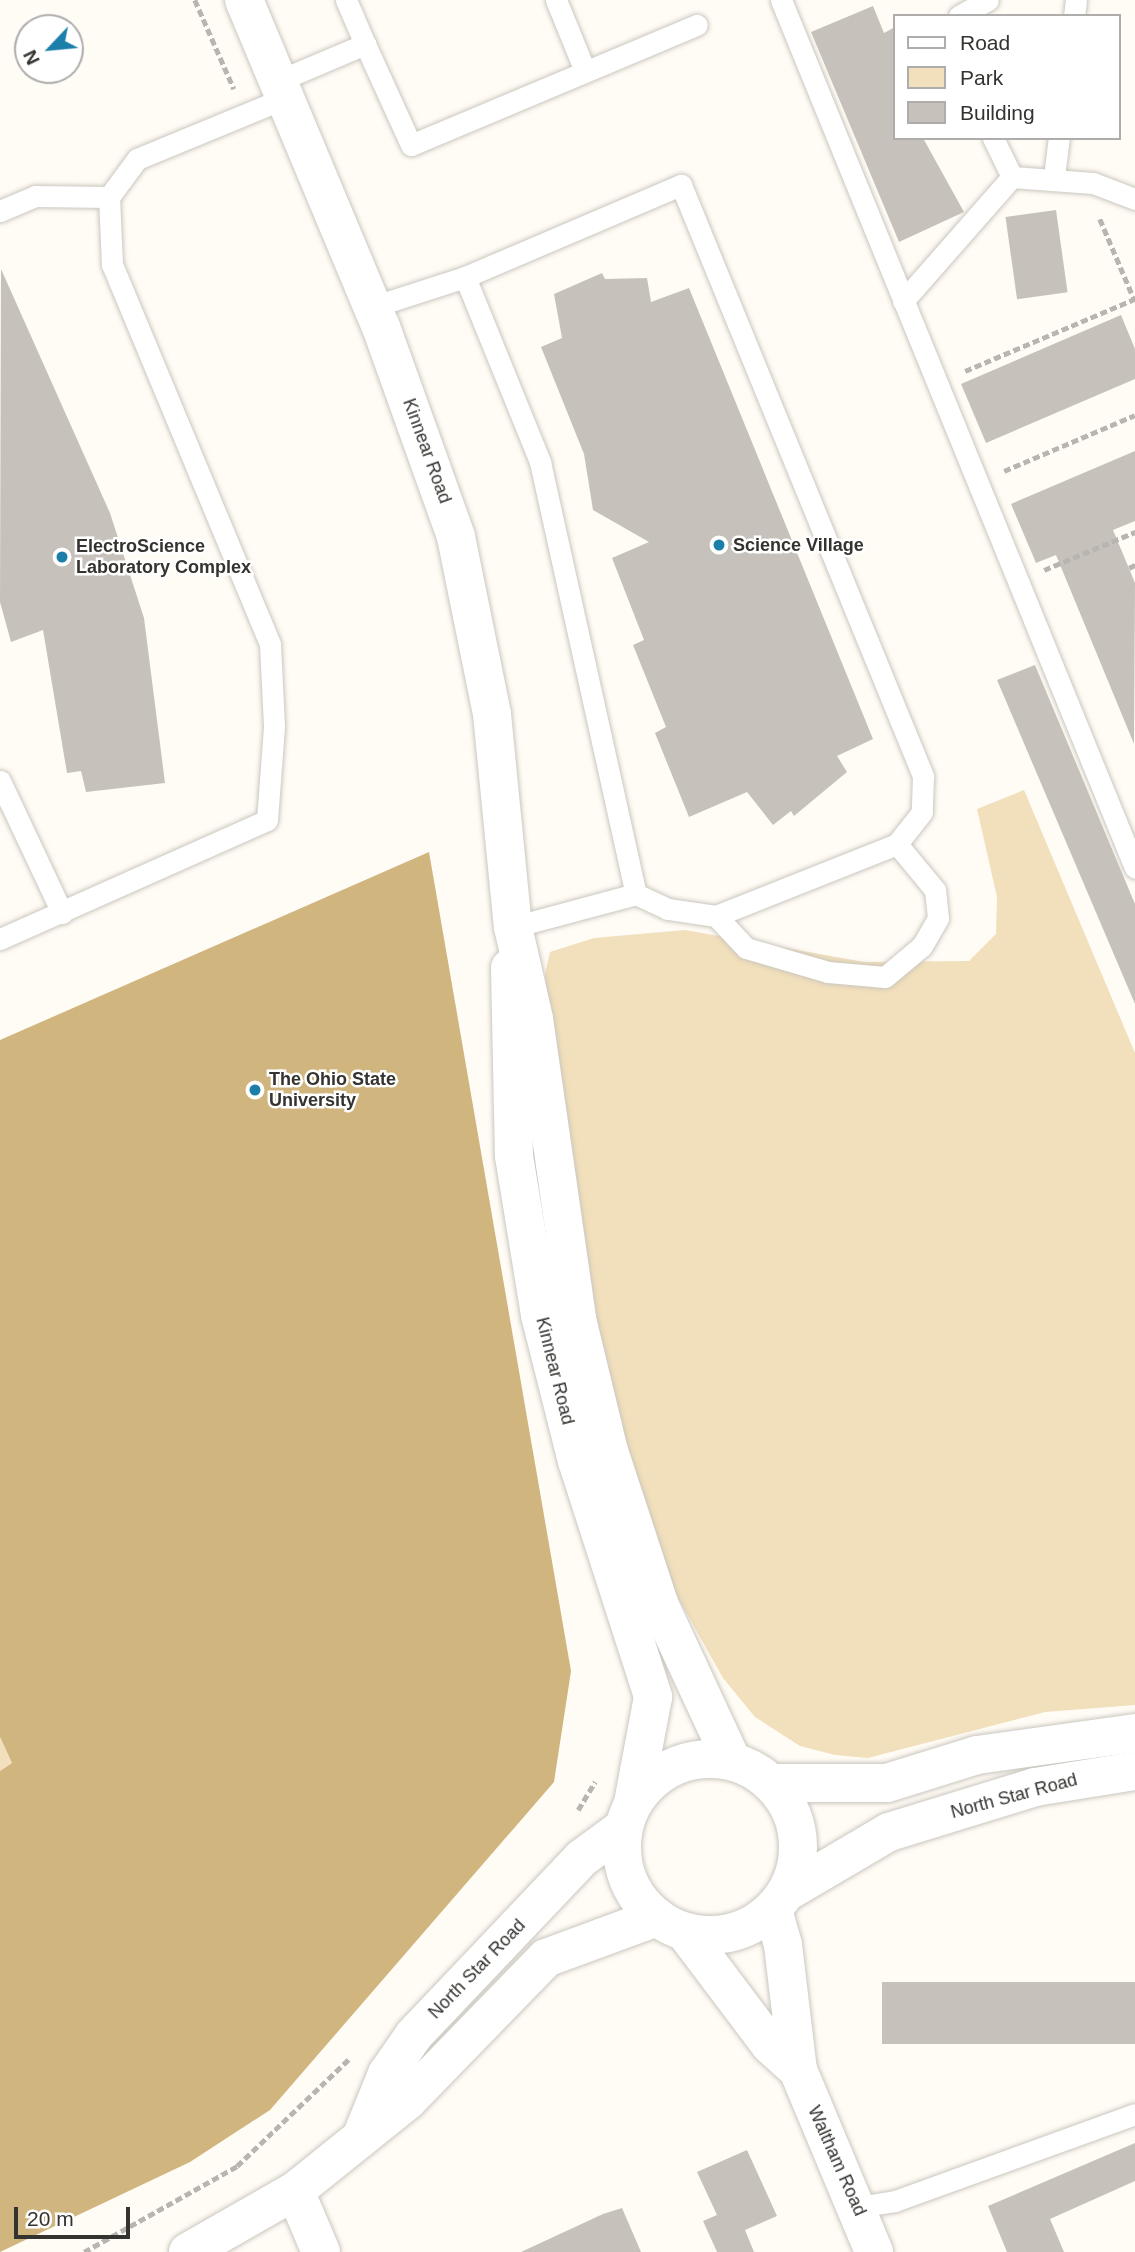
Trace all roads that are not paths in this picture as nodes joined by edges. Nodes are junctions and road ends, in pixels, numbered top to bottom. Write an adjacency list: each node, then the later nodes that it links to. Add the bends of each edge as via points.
1 (244, 0): 10 (street, Kinnear Road)
2 (346, 0): 8 (lane)
3 (556, 0): 9 (lane)
4 (781, 0): 19 (lane)
5 (989, 0): 6 (lane)
6 (963, 14)
7 (697, 24): 9 (lane)
8 (365, 44): 9 (lane, via 411,145); 10 (lane)
9 (585, 71)
10 (281, 90): 15 (lane, via 246,112 137,159); 20 (street, Kinnear Road)
11 (994, 140): 13 (lane)
12 (1059, 140): 14 (lane)
13 (1012, 177): 14 (lane); 19 (lane)
14 (1054, 177): 16 (lane)
15 (109, 197): 17 (lane, via 35,195); 25 (lane, via 113,265 270,644 274,726 267,820)
16 (1135, 199)
17 (0, 211)
18 (465, 276): 20 (lane); 22 (lane, via 681,185 923,776 922,812); 24 (lane, via 540,462)
19 (903, 301): 23 (lane)
20 (372, 307): 27 (street, Kinnear Road, via 434,466 474,610 499,769)
21 (0, 781): 25 (lane)
22 (897, 844): 26 (lane); 26 (lane, via 935,890 938,918 922,946 885,977 828,972 746,948)
23 (1135, 868)
24 (636, 894): 26 (lane, via 668,909); 27 (lane)
25 (62, 913): 28 (lane)
26 (716, 916)
27 (513, 927): 30 (street, Kinnear Road, via 534,1019 577,1319 609,1451 660,1606); 33 (street, Kinnear Road, via 507,1023 514,1156 540,1315 577,1461 653,1697)
28 (0, 939)
29 (1135, 1733): 32 (street, via 976,1755 887,1783)
30 (732, 1761): 32 (street); 33 (street, via 676,1765)
31 (1135, 1772): 34 (street, North Star Road, via 1035,1787 889,1832)
32 (771, 1783): 34 (street, via 789,1806 797,1834 797,1864)
33 (628, 1815): 35 (street, via 627,1878); 38 (street, North Star Road, via 414,2035 387,2074)
34 (780, 1901): 35 (street, via 732,1933); 36 (street, Waltham Road)
35 (671, 1925): 36 (street, Waltham Road, via 771,2045); 38 (street, North Star Road, via 546,1958 408,2100)
36 (798, 2070): 40 (street, Waltham Road)
37 (1135, 2114): 40 (lane, via 895,2201)
38 (363, 2133): 39 (street, North Star Road)
39 (295, 2191): 41 (street, North Star Road); 42 (street)
40 (858, 2207): 43 (street, Waltham Road)
41 (188, 2252)
42 (321, 2252)
43 (874, 2252)

